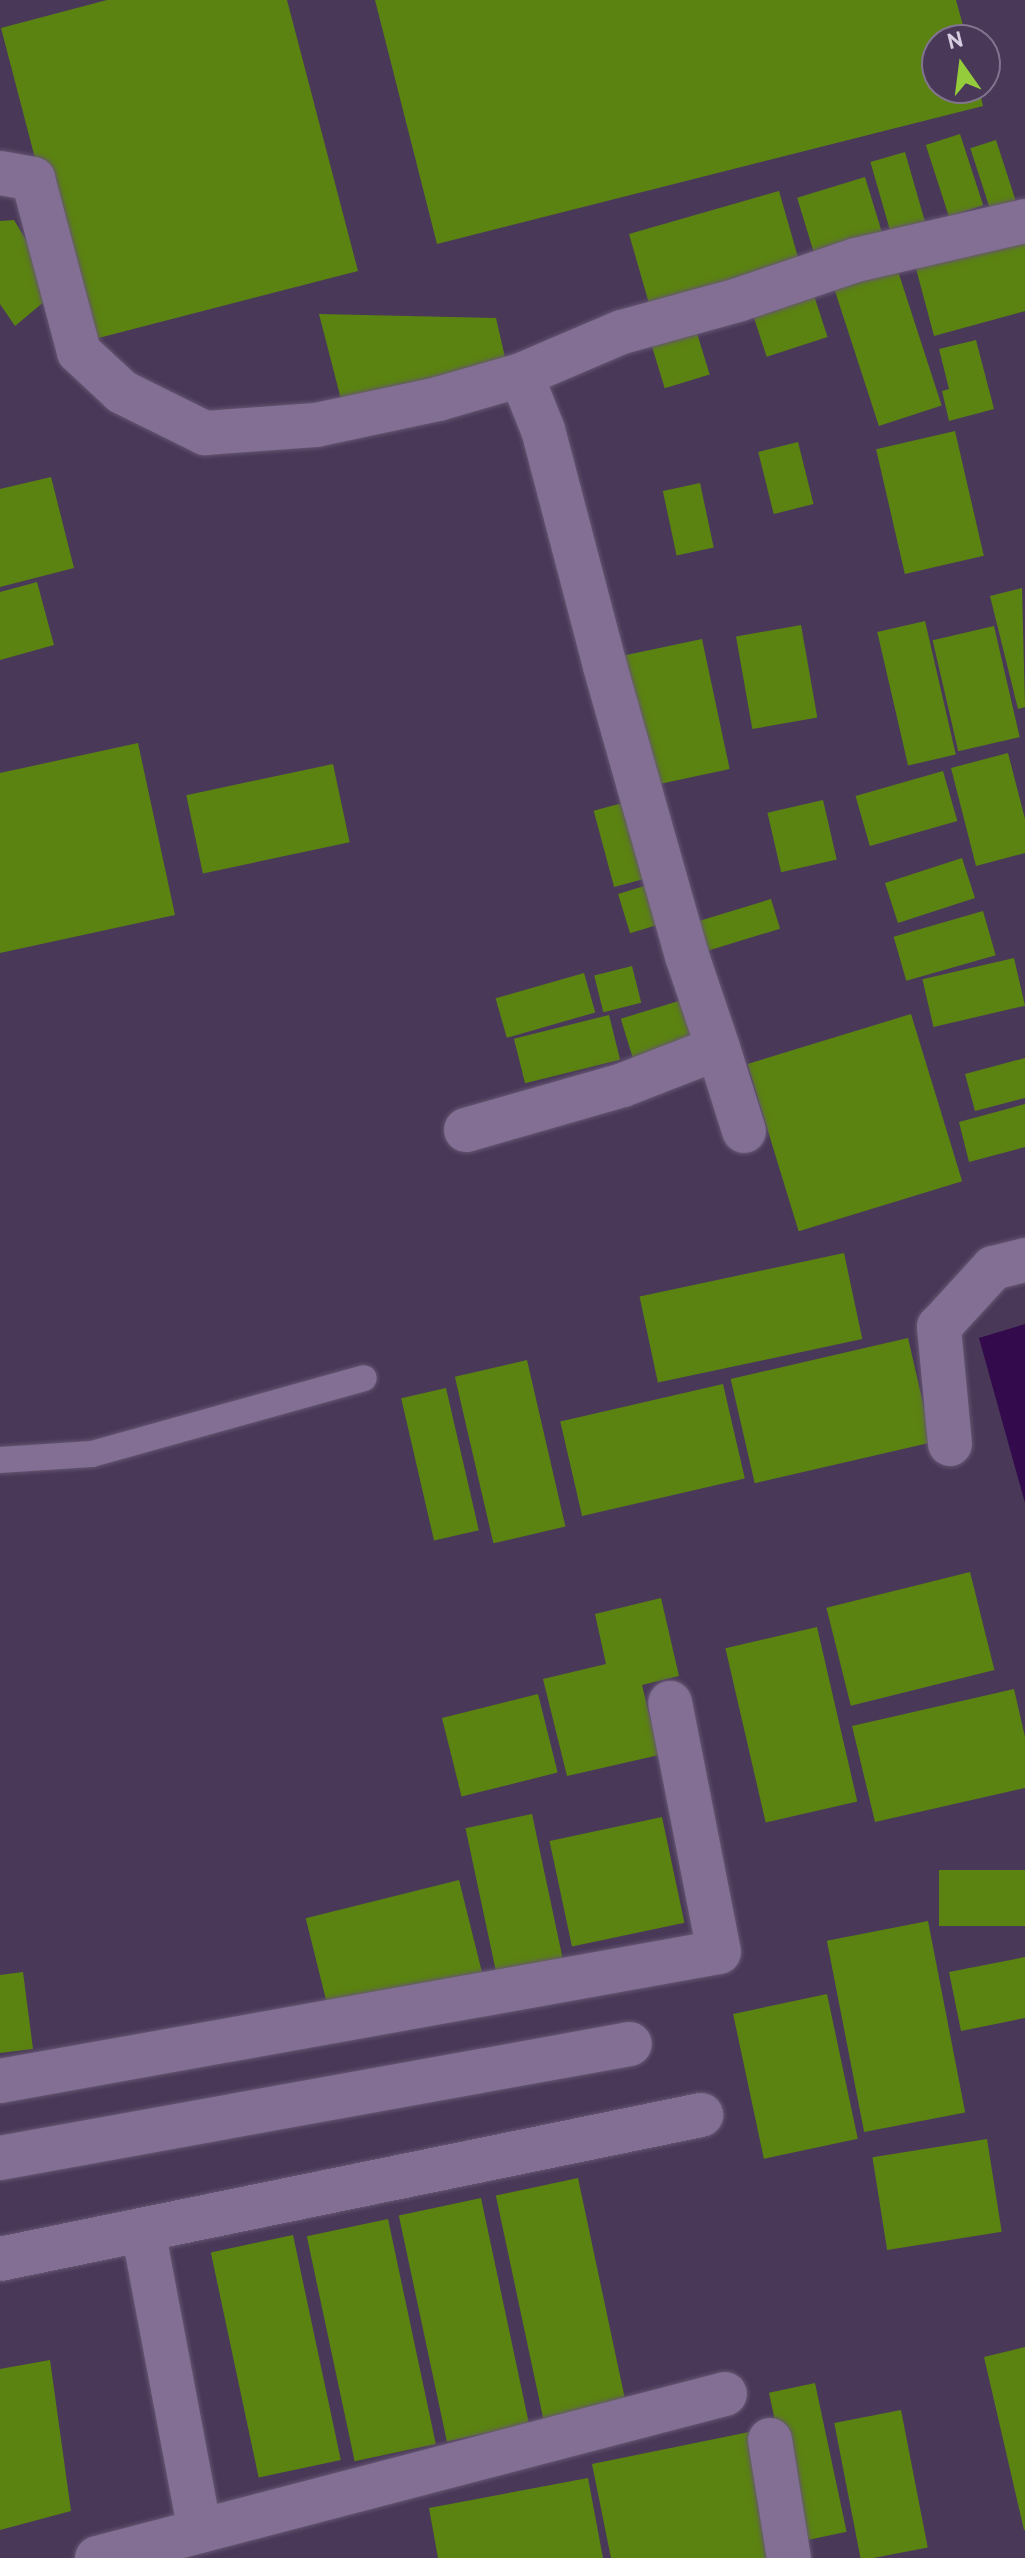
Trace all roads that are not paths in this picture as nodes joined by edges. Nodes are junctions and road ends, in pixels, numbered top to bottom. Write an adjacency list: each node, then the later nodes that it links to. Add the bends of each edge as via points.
1 (0, 173): 3 (street, via 33,179 79,352 122,392 205,433 376,415)
2 (1025, 221): 3 (street, via 856,260 622,332)
3 (521, 375): 4 (street, via 543,430 687,956)
4 (718, 1048): 5 (street, via 623,1085); 6 (street)
5 (466, 1130)
6 (744, 1131)
7 (1025, 1260): 9 (street, via 993,1268 939,1327)
8 (364, 1378): 10 (lane, via 92,1454)
9 (950, 1444)
10 (0, 1460)
11 (670, 1703): 13 (street, via 719,1952)
12 (630, 2044): 15 (street)
13 (0, 2081)
14 (701, 2115): 16 (street)
15 (0, 2158)
16 (143, 2230): 17 (street); 20 (street)
17 (0, 2259)
18 (725, 2394): 20 (street)
19 (770, 2440): 22 (street)
20 (200, 2531): 21 (street)
21 (97, 2558)
22 (789, 2558)

